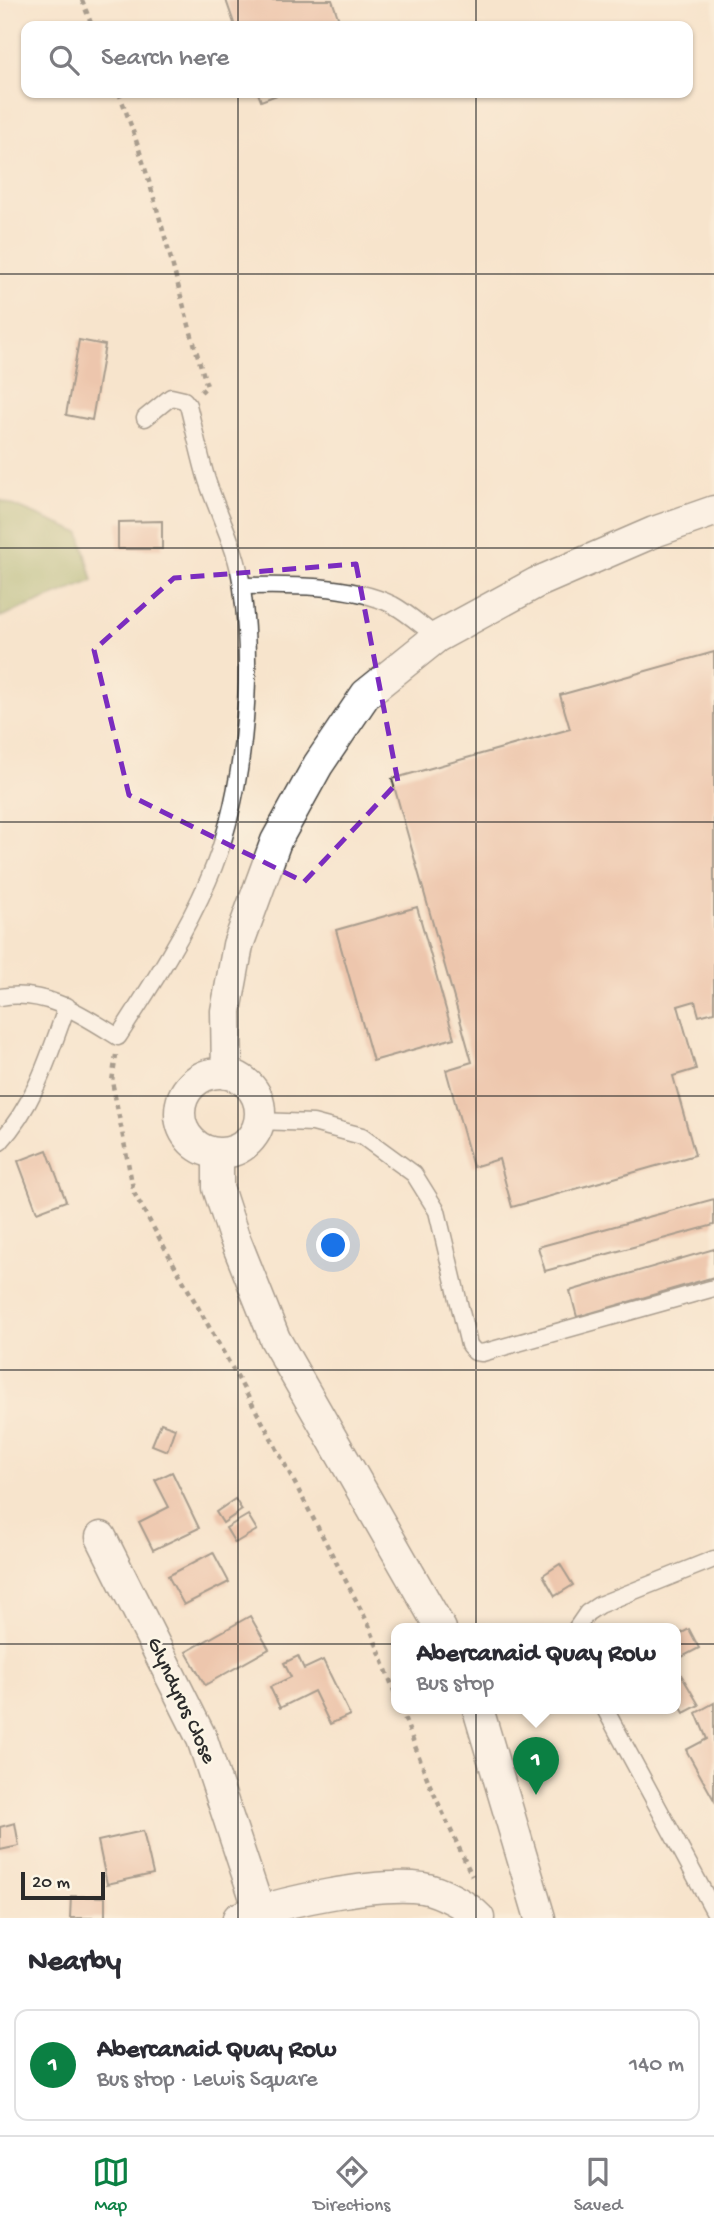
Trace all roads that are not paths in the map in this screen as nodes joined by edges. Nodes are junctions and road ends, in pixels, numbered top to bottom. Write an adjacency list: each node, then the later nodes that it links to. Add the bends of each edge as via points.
1 (145, 418): 3 (lane, via 171,397 188,404 206,477)
2 (714, 511): 4 (street, via 536,583)
3 (242, 586): 4 (lane, via 297,584 350,593 393,605); 6 (lane, via 244,700 236,799 209,878 175,949 118,1037)
4 (437, 637): 7 (street, via 366,694 318,765 276,841 238,945 226,1011)
5 (0, 997): 6 (lane, via 38,997)
6 (67, 1006): 9 (lane, via 41,1078)
7 (227, 1074): 8 (street, via 250,1087 257,1098); 10 (street, via 214,1073 190,1085 180,1109 185,1135)
8 (259, 1121): 10 (street, via 244,1146); 11 (lane, via 313,1123 362,1136 414,1174 437,1211 469,1345 475,1352)
9 (0, 1142)
10 (218, 1154): 14 (street, via 218,1188 275,1339)
11 (714, 1288)
12 (101, 1537): 19 (street, Glyndyrus Close, via 202,1739)
13 (714, 1559): 15 (lane, via 599,1605)
14 (438, 1623)
15 (580, 1623)
16 (479, 1714): 21 (street)
17 (608, 1714): 18 (lane)
18 (714, 1911)
19 (248, 1914): 20 (street, via 372,1888 425,1888)
20 (479, 1918)
21 (540, 1918)

